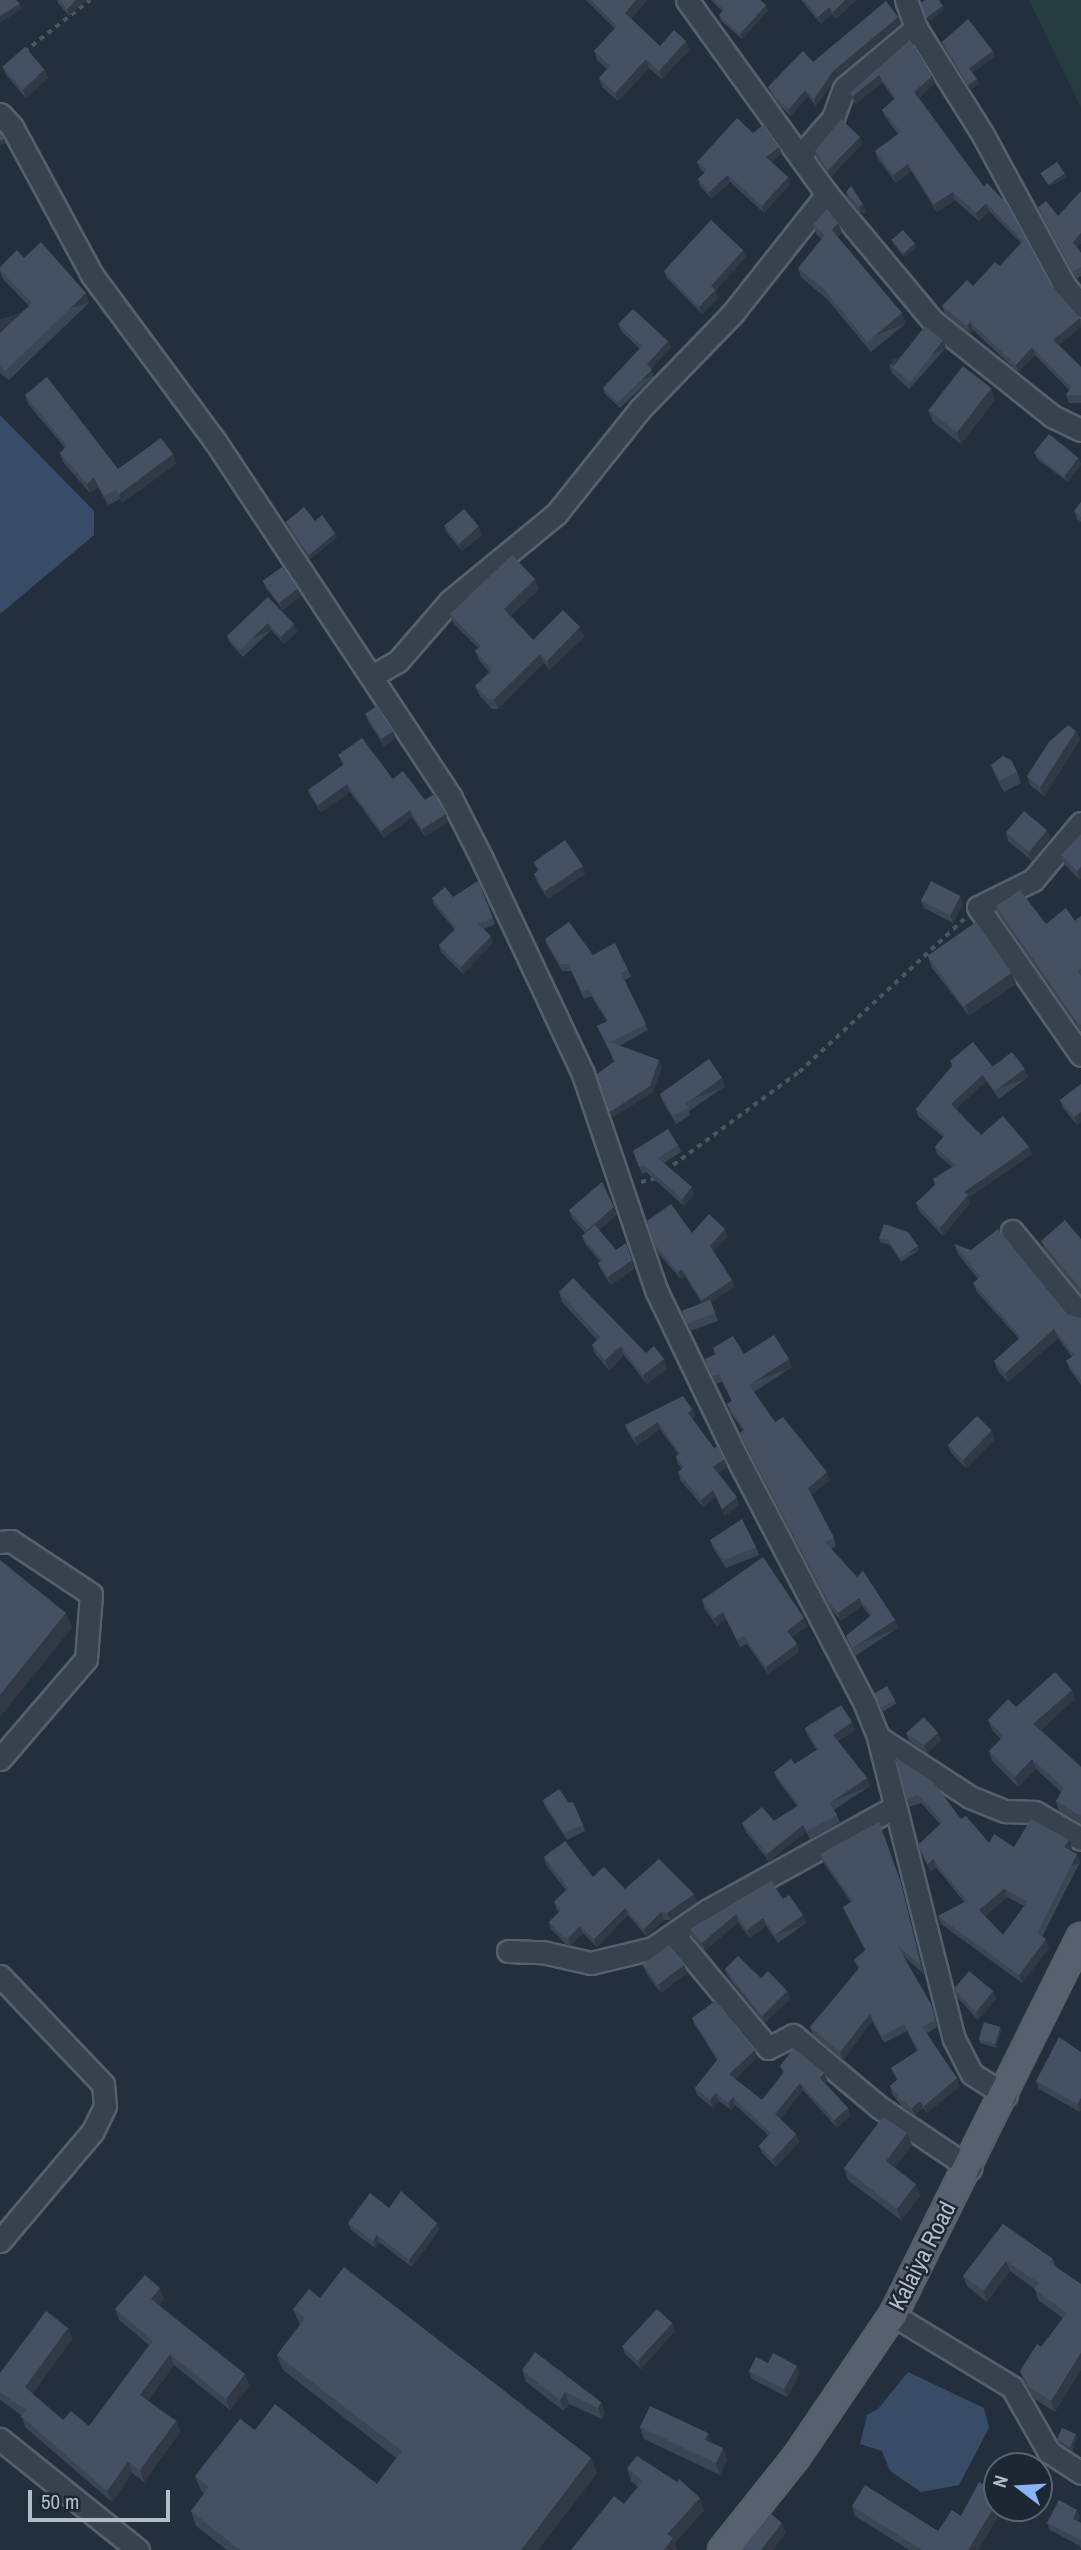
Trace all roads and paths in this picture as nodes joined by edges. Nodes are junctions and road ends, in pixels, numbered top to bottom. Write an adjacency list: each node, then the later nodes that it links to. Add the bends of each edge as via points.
1 (90, 0): 5 (path)
2 (687, 0): 7 (street)
3 (906, 0): 4 (street)
4 (916, 28): 7 (street, via 844,88 833,117); 9 (street, via 983,135 1065,286)
5 (21, 54)
6 (0, 114): 11 (street, via 12,127 92,275 215,441)
7 (800, 156): 8 (street)
8 (827, 194): 10 (street, via 933,321 1052,416); 11 (street, via 732,314 640,409 556,514 450,601 398,661)
9 (1081, 306)
10 (1081, 430)
11 (372, 676): 15 (street, via 451,798 481,857 583,1074)
12 (1081, 823): 13 (street, via 1033,880)
13 (978, 907): 14 (street); 15 (path, via 799,1072 655,1179)
14 (1081, 1055)
15 (622, 1186): 19 (street, via 657,1292)
16 (1012, 1231): 17 (street)
17 (1081, 1315)
18 (0, 1542): 20 (street, via 11,1541 91,1594 86,1660)
19 (878, 1737): 21 (street); 22 (street, via 970,1797 1005,1811 1035,1812)
20 (0, 1759)
21 (893, 1808): 23 (street, via 708,1910); 27 (street, via 954,2039 972,2074)
22 (1081, 1839)
23 (674, 1935): 25 (street, via 653,1948 592,1963 542,1952); 28 (street, via 768,2048 793,2035 879,2107)
24 (1081, 1937): 27 (main road, Kalaiya Road)
25 (508, 1951)
26 (0, 1976): 29 (street, via 103,2084 105,2106 93,2131)
27 (1006, 2095): 28 (main road, Kalaiya Road)
28 (970, 2168): 30 (main road, Kalaiya Road)
29 (0, 2241)
30 (893, 2315): 32 (street, via 1012,2388 1049,2452); 34 (main road, Kalaiya Road, via 797,2456)
31 (0, 2439): 33 (street)
32 (1081, 2473)
33 (138, 2550)
34 (722, 2550)

